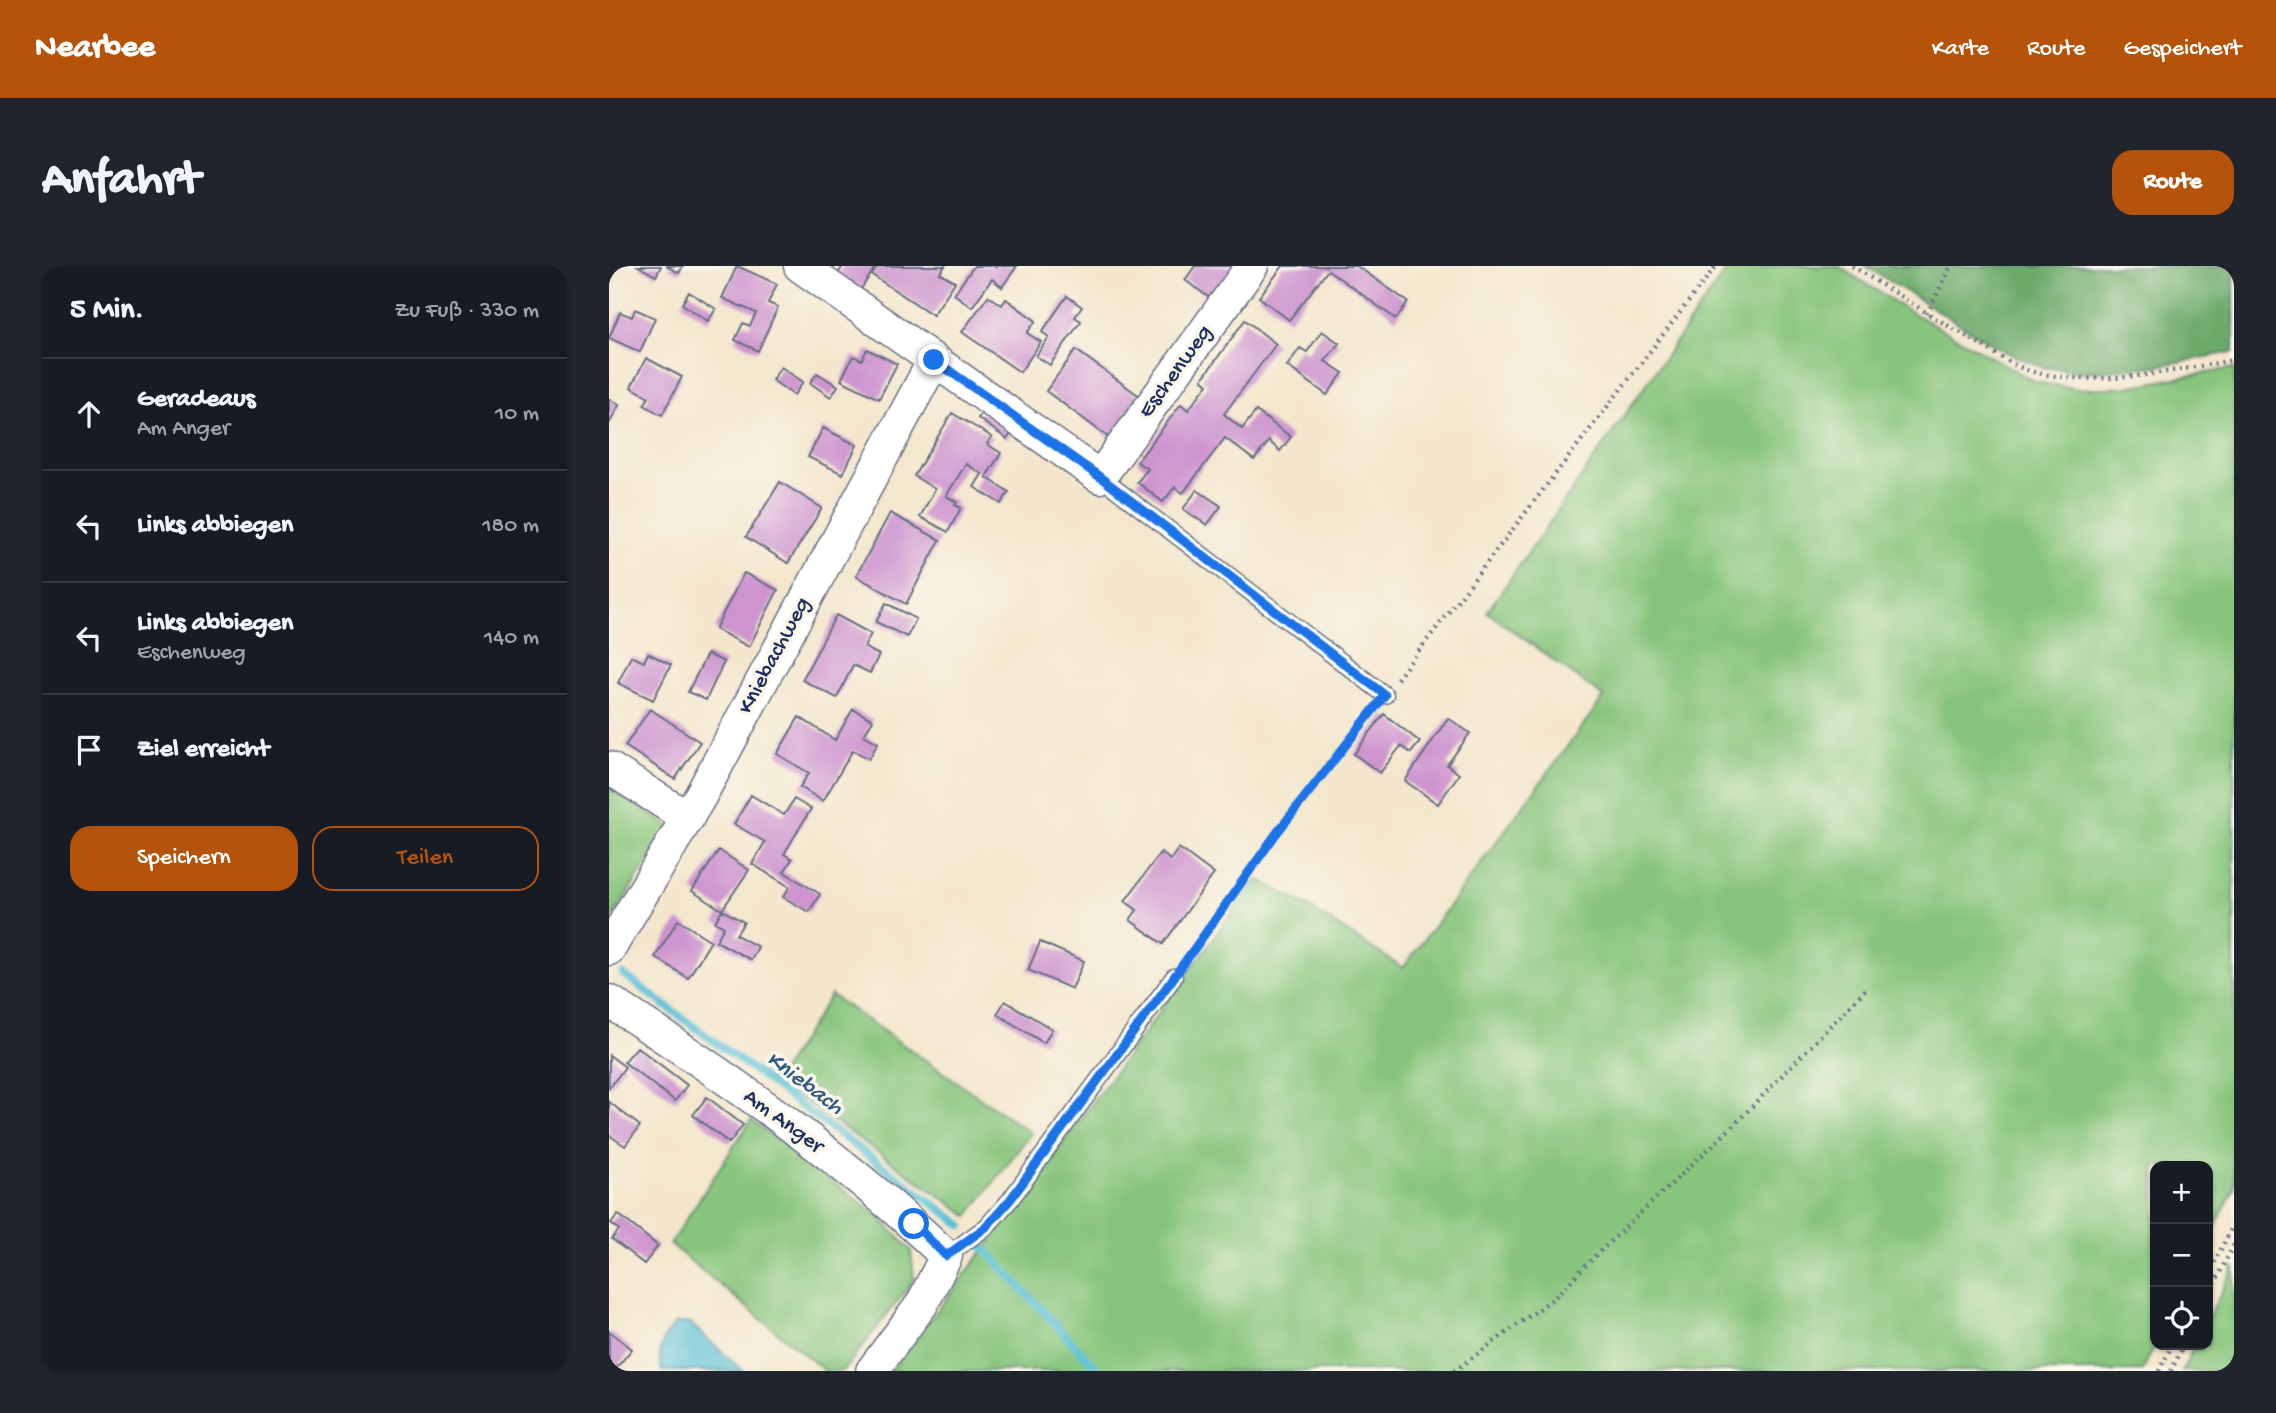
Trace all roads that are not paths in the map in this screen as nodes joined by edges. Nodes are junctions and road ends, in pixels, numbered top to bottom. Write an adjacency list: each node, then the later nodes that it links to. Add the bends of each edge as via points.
1 (800, 266): 3 (street)
2 (1252, 266): 4 (street, Eschenweg)
3 (934, 360): 4 (street); 7 (street, Kniebachweg)
4 (1100, 477): 5 (lane)
5 (1385, 695)
6 (609, 768): 7 (street)
7 (688, 818): 8 (street, Kniebachweg)
8 (609, 949)
9 (1174, 977): 11 (lane, via 1010,1200 986,1227)
10 (609, 1001): 11 (street, Am Anger, via 856,1174)
11 (946, 1256): 12 (street, via 922,1304)
12 (872, 1371)

